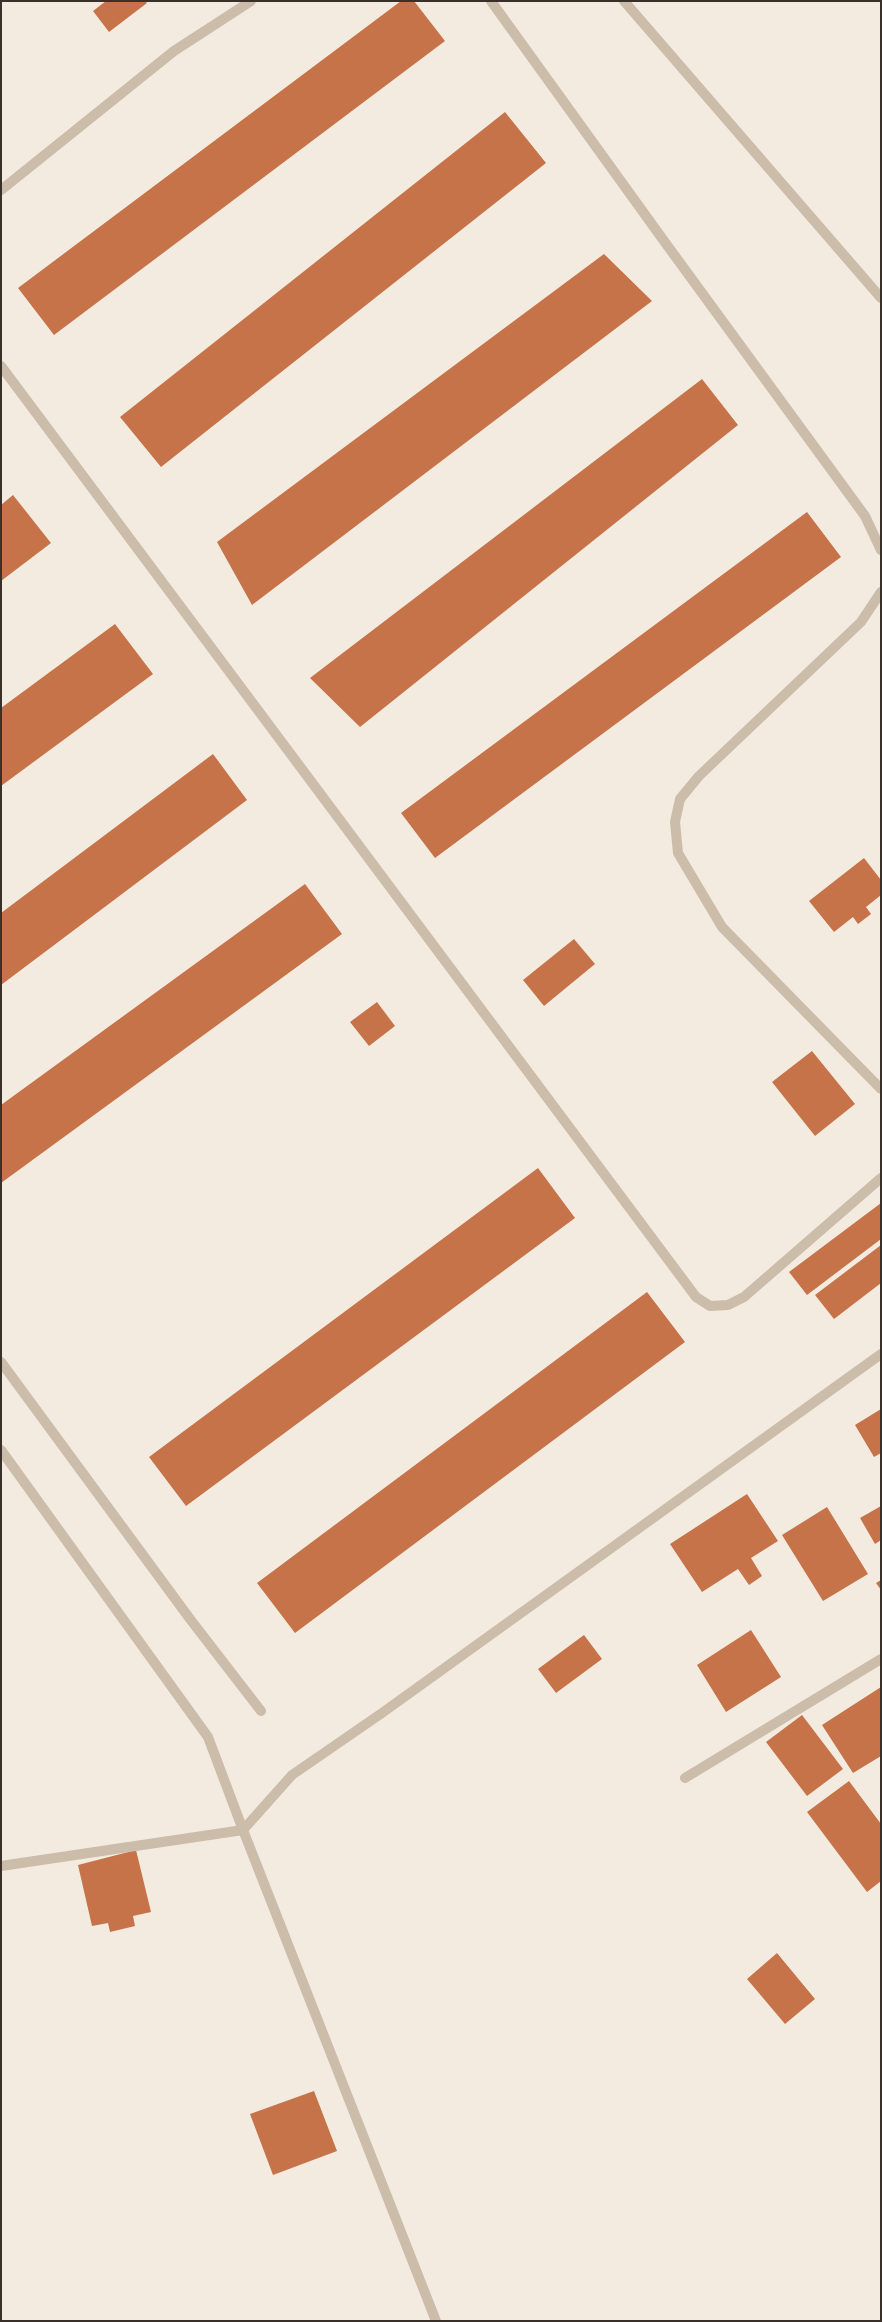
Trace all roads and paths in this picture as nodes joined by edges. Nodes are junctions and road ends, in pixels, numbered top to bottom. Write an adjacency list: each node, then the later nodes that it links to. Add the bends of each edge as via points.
1 (251, 1): 4 (street, via 174,51)
2 (492, 1): 7 (street, via 865,516)
3 (624, 1): 5 (street)
4 (1, 190)
5 (881, 298)
6 (1, 366): 10 (street, via 696,1297 710,1306 728,1305 744,1297)
7 (881, 550)
8 (881, 592): 9 (street, via 860,622 699,776 680,799 675,822 678,853 722,926)
9 (881, 1089)
10 (881, 1178)
11 (881, 1354): 17 (street, via 389,1708 292,1774)
12 (1, 1362): 15 (street)
13 (1, 1450): 17 (street, via 208,1737)
14 (881, 1658): 16 (street)
15 (261, 1711)
16 (685, 1778)
17 (243, 1830): 18 (street); 19 (street)
18 (1, 1866)
19 (436, 2321)

